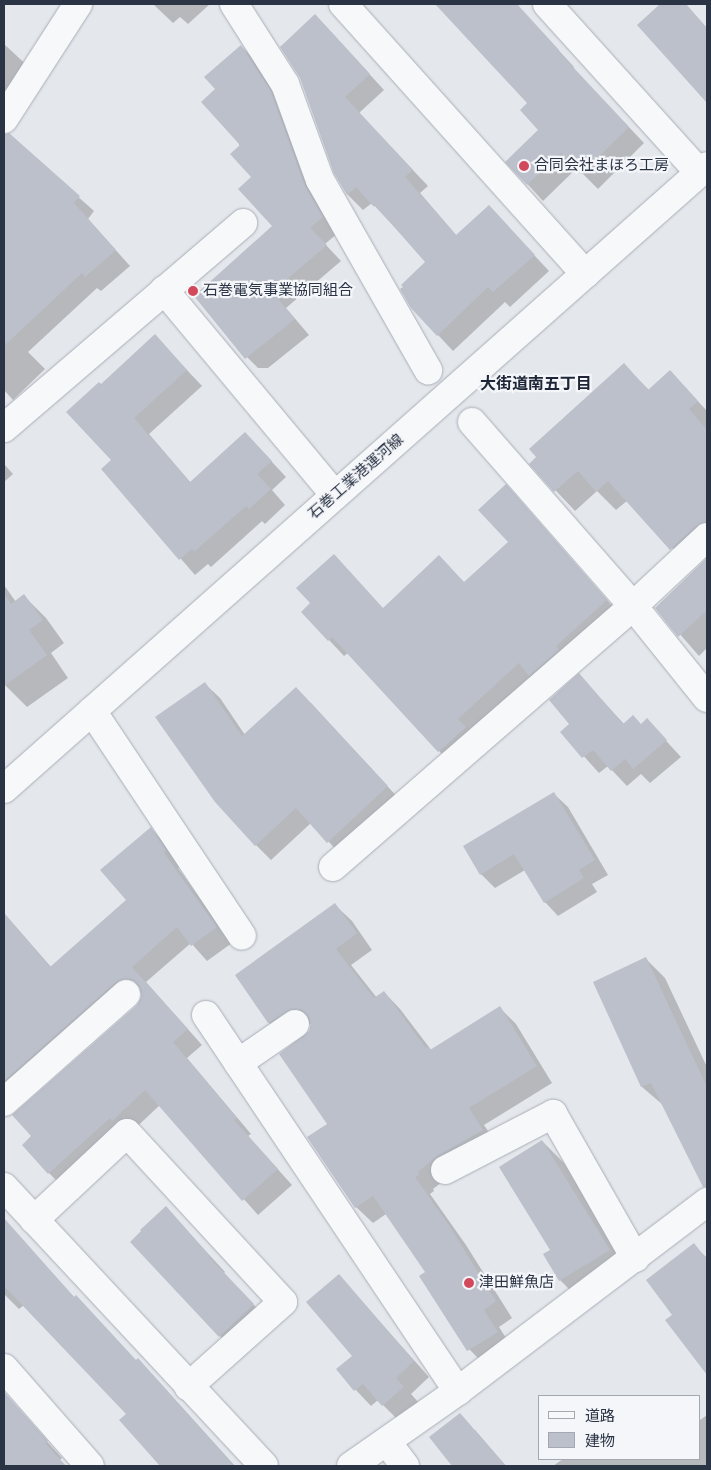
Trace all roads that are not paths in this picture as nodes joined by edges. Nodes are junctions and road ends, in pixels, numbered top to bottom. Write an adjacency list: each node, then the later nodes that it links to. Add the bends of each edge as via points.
1 (78, 4): 5 (street)
2 (234, 4): 10 (street, via 285,84 320,180)
3 (343, 4): 8 (street)
4 (547, 4): 6 (street)
5 (4, 119)
6 (703, 169): 8 (street, 石巻工業港運河線)
7 (243, 223): 9 (street)
8 (585, 274): 13 (street, 石巻工業港運河線)
9 (164, 290): 12 (street); 13 (street)
10 (428, 370)
11 (472, 422): 15 (street)
12 (4, 428)
13 (335, 495): 17 (street, 石巻工業港運河線)
14 (707, 537): 15 (street)
15 (633, 606): 16 (street); 19 (street)
16 (707, 698)
17 (92, 711): 18 (street, 石巻工業港運河線); 20 (street)
18 (4, 789)
19 (333, 867)
20 (242, 936)
21 (126, 994): 25 (street)
22 (206, 1015): 24 (street)
23 (295, 1024): 24 (street)
24 (238, 1063): 33 (street)
25 (4, 1102)
26 (445, 1170): 30 (street, via 553,1114)
27 (4, 1187): 29 (street)
28 (707, 1202): 30 (street)
29 (34, 1220): 32 (street); 32 (street, via 127,1133 160,1168 283,1302)
30 (635, 1258): 33 (street)
31 (4, 1368): 35 (street)
32 (188, 1387): 36 (street)
33 (458, 1391): 34 (street)
34 (386, 1442): 37 (street); 38 (street)
35 (90, 1466)
36 (264, 1466)
37 (351, 1466)
38 (405, 1466)

